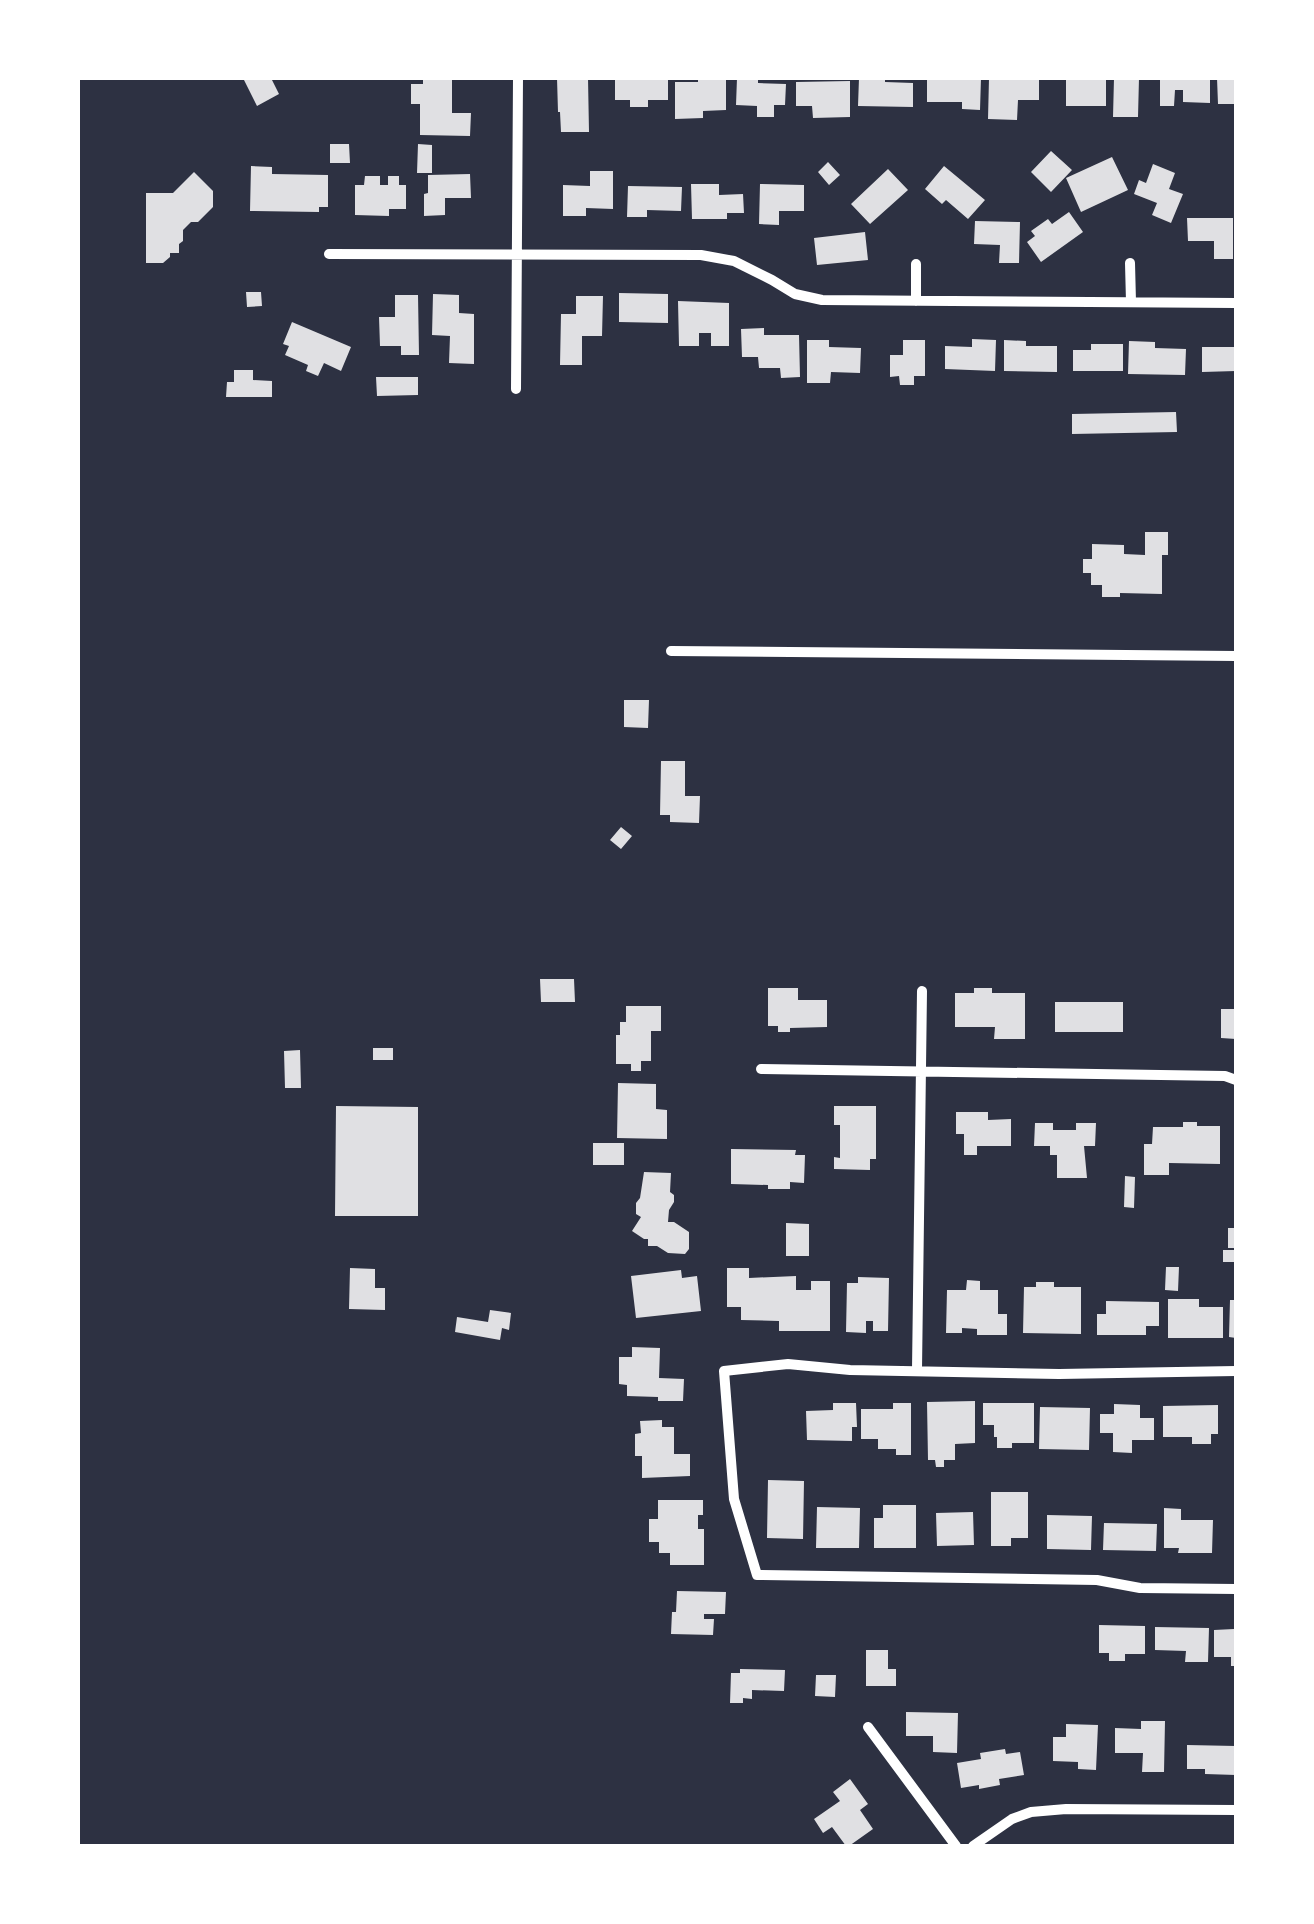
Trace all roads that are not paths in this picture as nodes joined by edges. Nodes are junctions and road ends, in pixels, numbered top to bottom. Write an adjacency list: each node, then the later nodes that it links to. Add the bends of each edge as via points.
1 (518, 78): 3 (street)
2 (329, 254): 3 (street)
3 (516, 255): 6 (street, via 701,255 734,261 795,294 822,300); 9 (street)
4 (1130, 263): 7 (street)
5 (916, 264): 6 (street)
6 (916, 301): 7 (street)
7 (1130, 302): 8 (street)
8 (1236, 303)
9 (516, 389)
10 (671, 652): 11 (street)
11 (1236, 656)
12 (922, 991): 14 (street)
13 (761, 1070): 14 (street)
14 (921, 1071): 15 (street); 16 (street)
15 (1236, 1080)
16 (917, 1370): 17 (street); 18 (street, via 788,1364 724,1371 734,1499 756,1576 1097,1580 1140,1588)
17 (1236, 1371)
18 (1236, 1589)
19 (868, 1727): 21 (street)
20 (1236, 1810): 22 (street, via 1032,1812)
21 (956, 1846)
22 (973, 1846)

